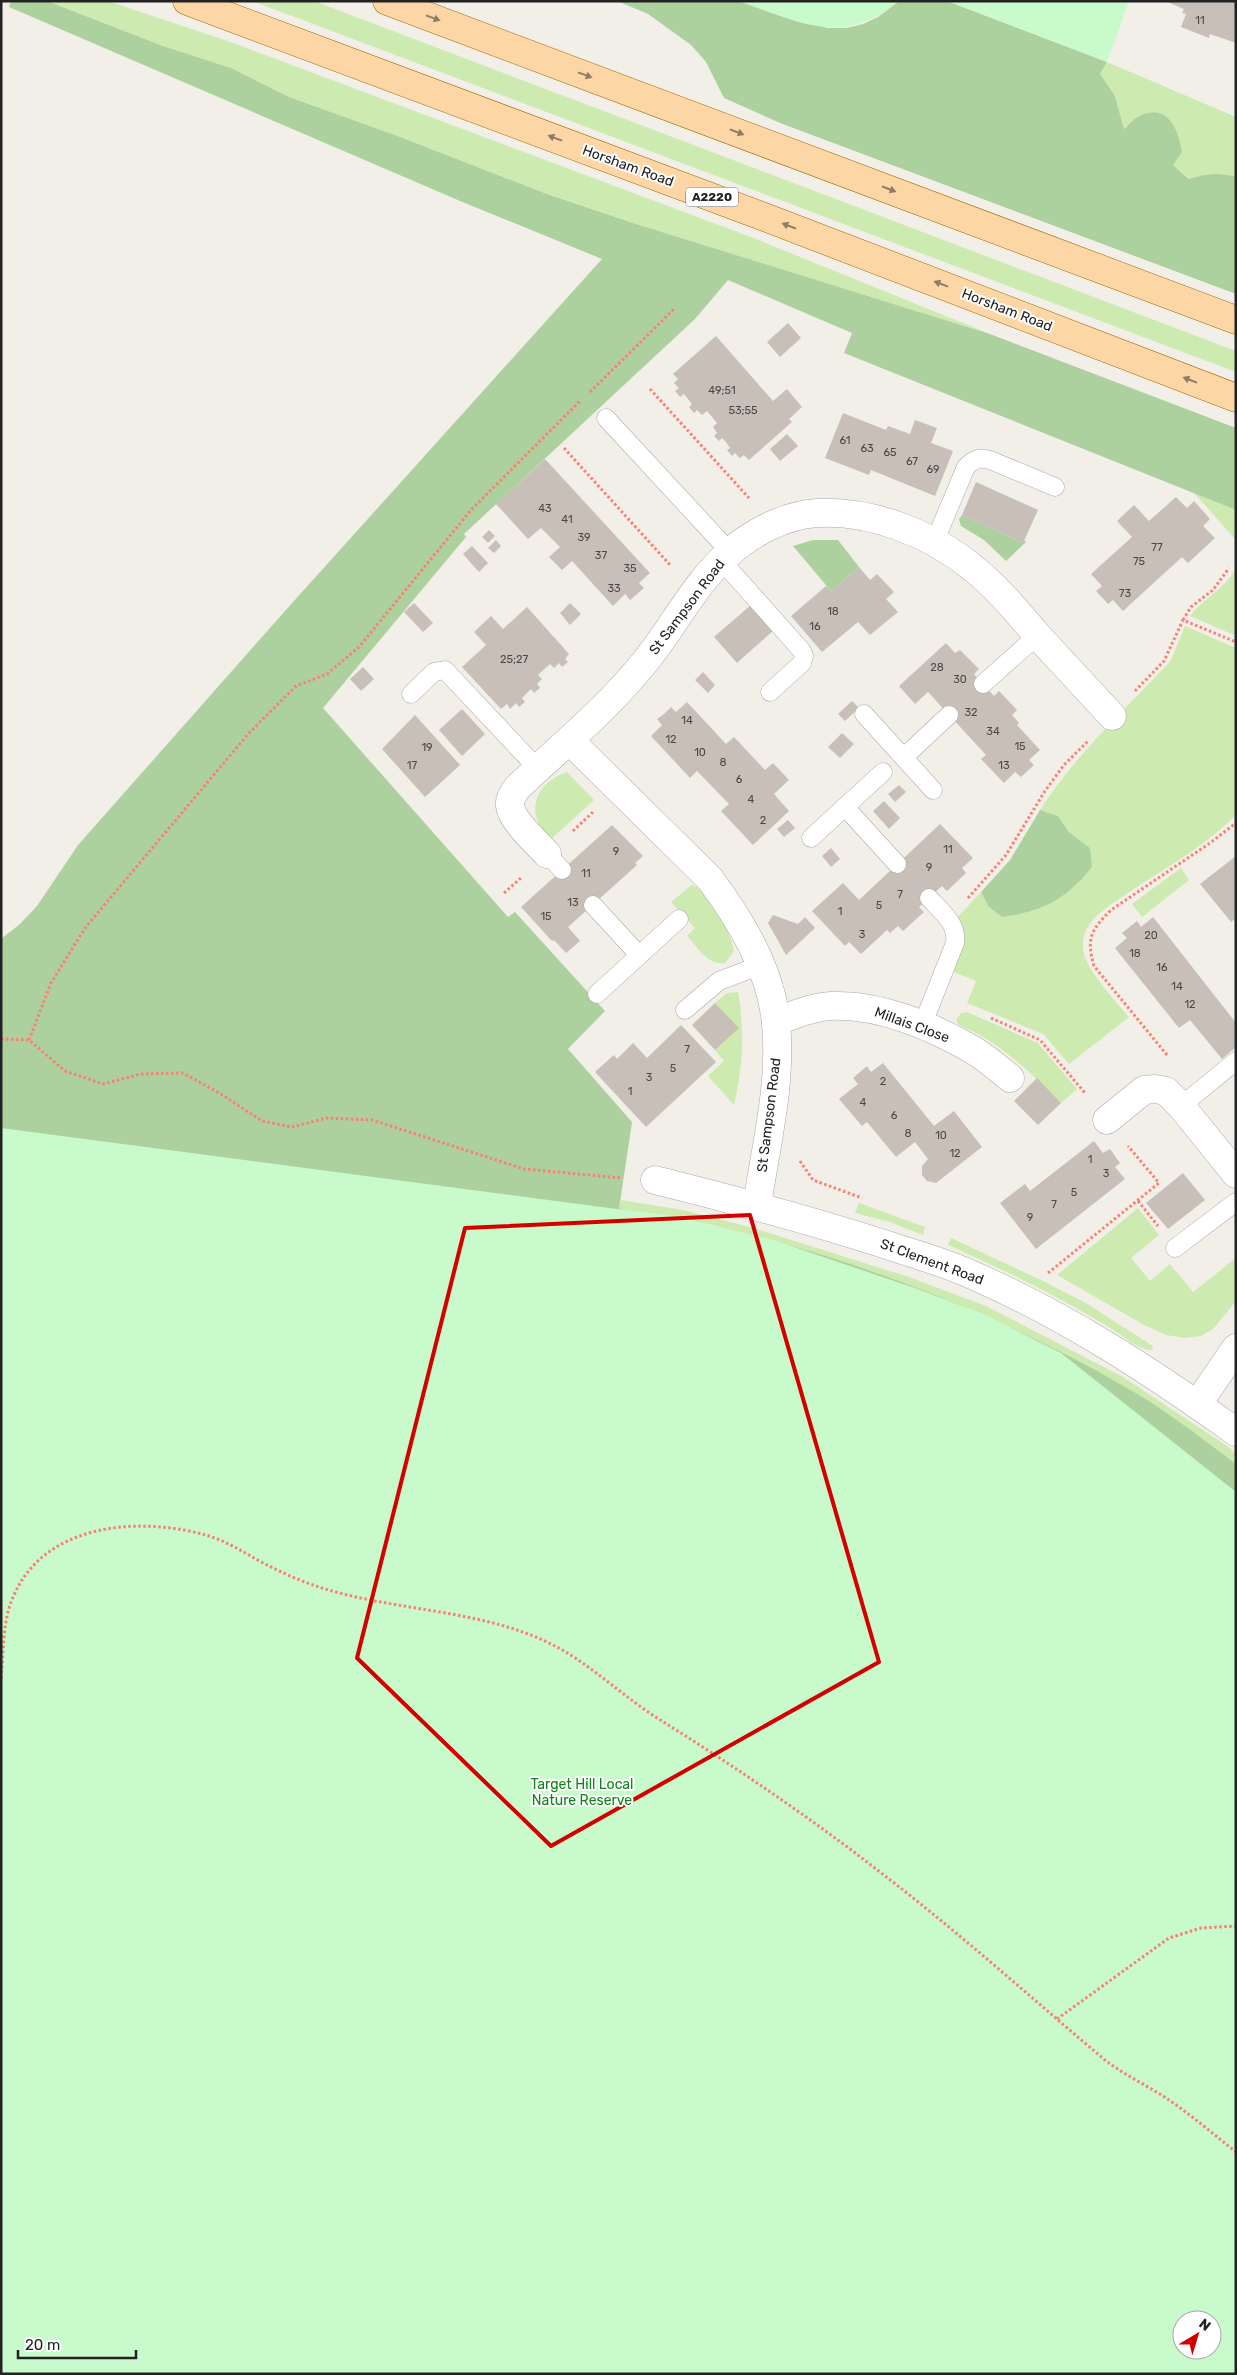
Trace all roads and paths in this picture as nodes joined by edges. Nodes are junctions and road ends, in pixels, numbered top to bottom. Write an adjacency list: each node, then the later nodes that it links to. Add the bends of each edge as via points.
1 (187, 1): 6 (main road, Horsham Road / A2220, one-way to 1)
2 (387, 1): 4 (main road, one-way to 4)
3 (675, 308): 46 (path, via 471,510 359,647 327,674 296,686 250,733 86,928 51,983)
4 (1236, 320)
5 (650, 389): 10 (path)
6 (1236, 398)
7 (606, 418): 12 (lane)
8 (564, 448): 13 (path)
9 (1055, 487): 11 (lane, via 990,460 973,460 966,467)
10 (749, 498)
11 (934, 542): 12 (street, St Sampson Road, via 869,519 815,513 770,526); 16 (street, St Sampson Road, via 974,569)
12 (725, 556): 19 (lane, via 804,656 802,663); 24 (street, St Sampson Road, via 626,684)
13 (672, 566)
14 (1229, 568): 15 (path, via 1213,590 1191,607)
15 (1183, 620): 17 (path); 23 (path, via 1164,661)
16 (1038, 635): 18 (lane); 23 (street, St Sampson Road)
17 (1236, 642)
18 (983, 684)
19 (770, 692)
20 (411, 694): 26 (lane, via 434,672 445,670)
21 (864, 714): 25 (lane)
22 (949, 715): 25 (lane)
23 (1112, 716): 37 (path, via 1064,765 1006,855 955,911)
24 (569, 740): 26 (street, St Sampson Road); 39 (street, St Sampson Road, via 710,879 741,925)
25 (904, 757): 28 (lane)
26 (538, 768): 32 (street, St Sampson Road, via 517,788 510,799 510,808)
27 (883, 772): 29 (lane)
28 (933, 790)
29 (845, 807): 31 (lane); 33 (lane)
30 (1236, 823): 49 (path, via 1111,910 1090,936 1094,966 1184,1076)
31 (811, 838)
32 (554, 862)
33 (897, 864)
34 (929, 898): 37 (lane)
35 (593, 905): 38 (lane)
36 (679, 919): 38 (lane)
37 (950, 921): 44 (lane, via 956,934 955,943)
38 (640, 955): 40 (lane)
39 (761, 965): 41 (lane, via 719,980); 43 (street, St Sampson Road)
40 (597, 994)
41 (685, 1010)
42 (987, 1016): 50 (path, via 1040,1040)
43 (776, 1022): 44 (street, Millais Close, via 830,1006 858,1007); 54 (street, St Sampson Road, via 775,1084)
44 (922, 1026): 48 (street, Millais Close, via 975,1051)
45 (1, 1039): 46 (path)
46 (29, 1040): 52 (path, via 65,1071 103,1084 141,1074 182,1073 262,1121 292,1127 328,1118 372,1120 524,1169)
47 (1236, 1061): 49 (lane)
48 (1010, 1078)
49 (1174, 1098): 50 (street, via 1155,1089 1144,1090); 51 (street)
50 (1107, 1120): 56 (path, via 1159,1183)
51 (1236, 1174)
52 (655, 1180): 54 (street, St Clement Road)
53 (1236, 1202): 55 (lane)
54 (756, 1205): 58 (street, St Clement Road, via 969,1273 1060,1318)
55 (1175, 1248)
56 (1046, 1275)
57 (1236, 1348): 58 (street)
58 (1198, 1405): 59 (street, St Clement Road)
59 (1236, 1432)
60 (1, 1678): 62 (path, via 7,1618 20,1582 38,1561 66,1542 81,1535 131,1525 206,1535 317,1587 496,1624 528,1634 561,1650 644,1710 828,1833 909,1895)
61 (1236, 1926): 62 (path, via 1201,1928 1169,1938)
62 (1057, 2019): 63 (path, via 1109,2063 1168,2099)
63 (1236, 2152)

